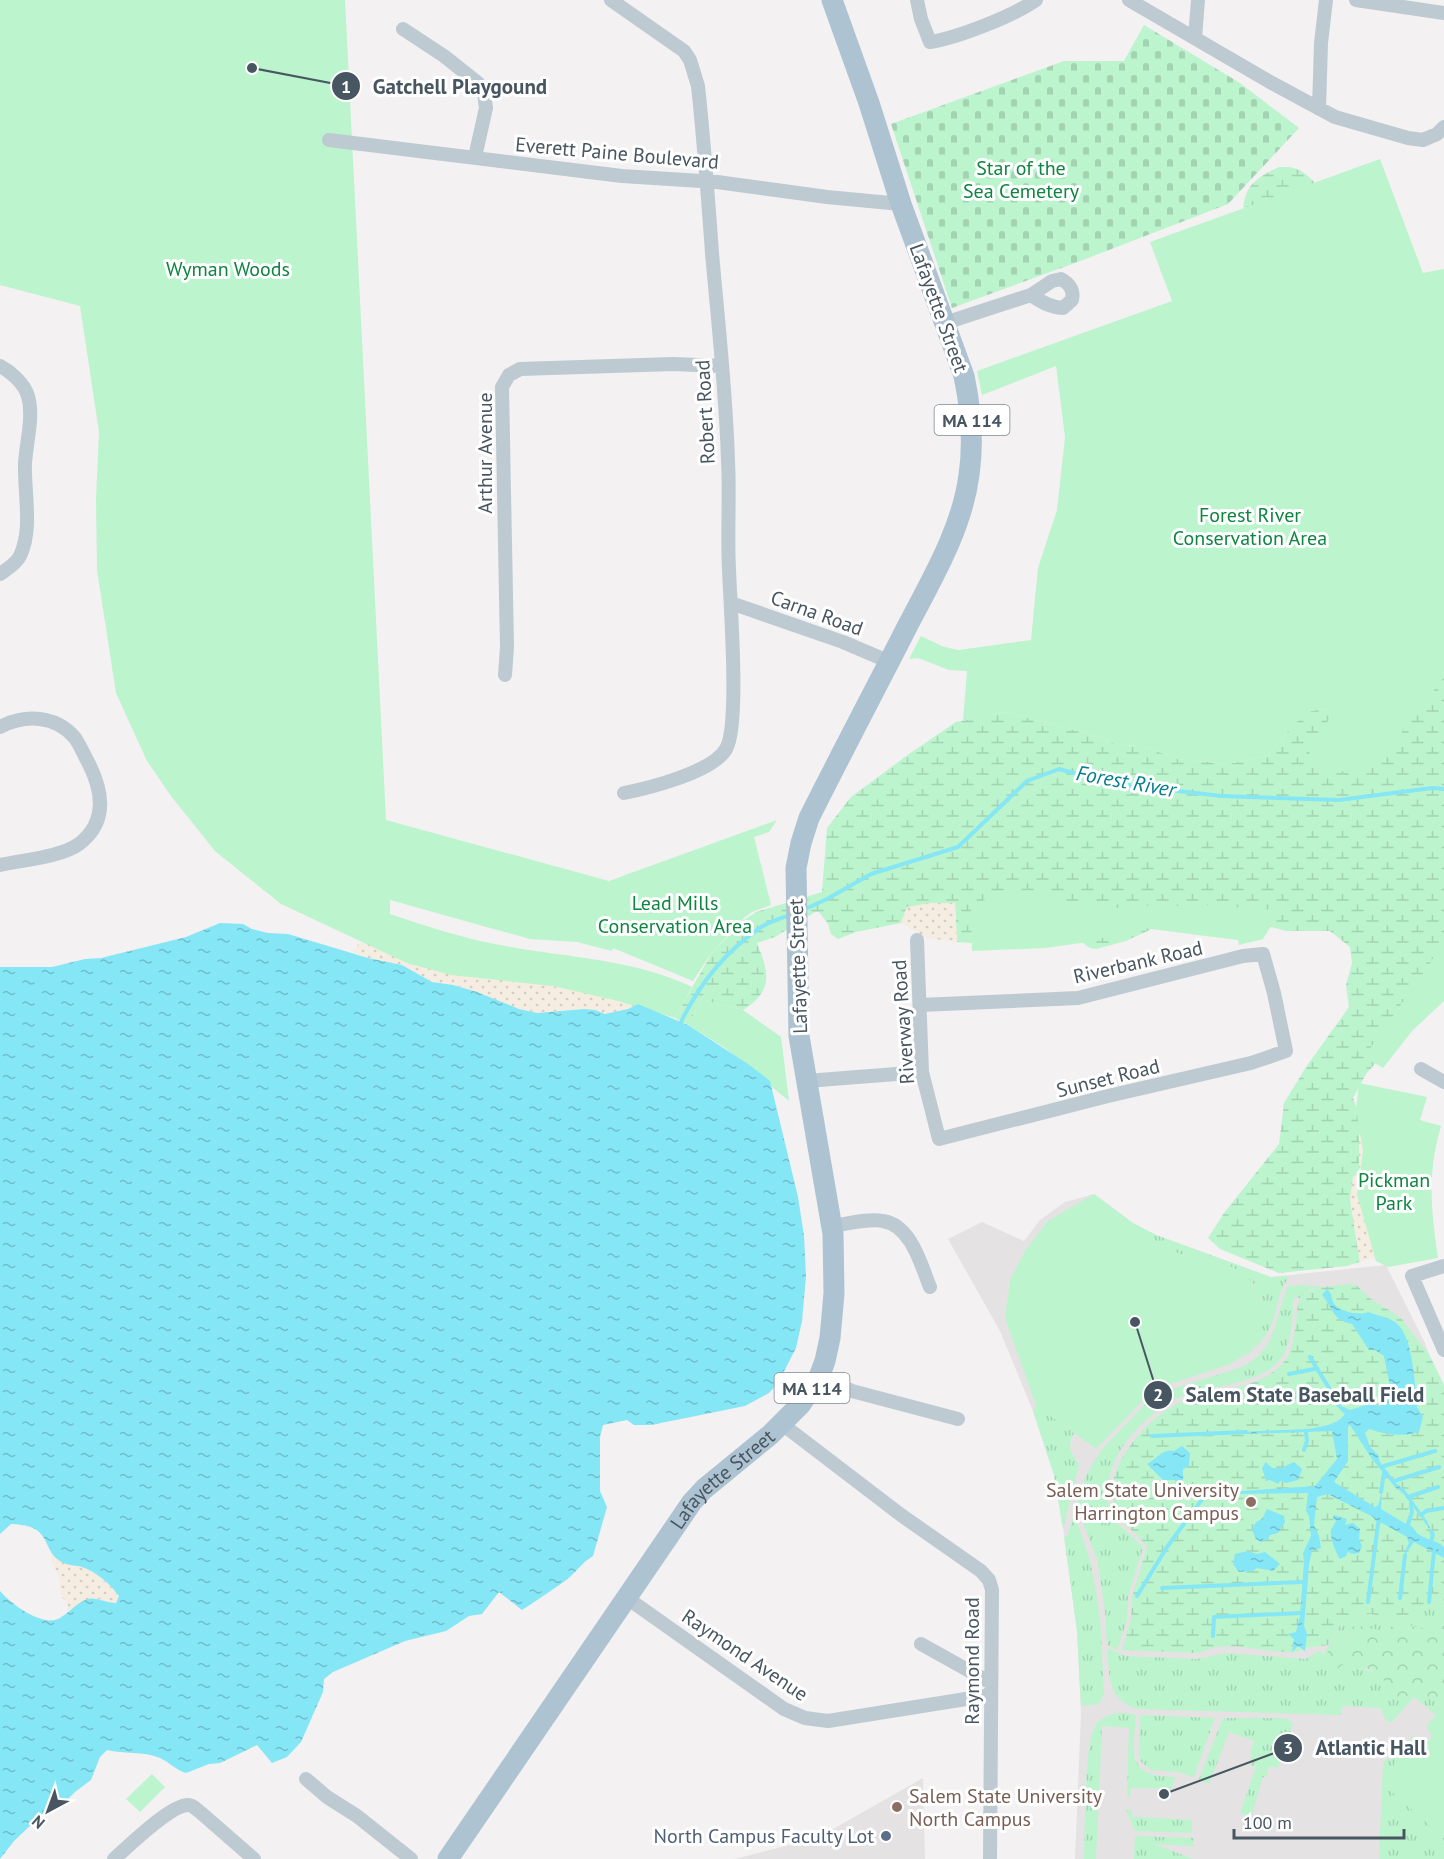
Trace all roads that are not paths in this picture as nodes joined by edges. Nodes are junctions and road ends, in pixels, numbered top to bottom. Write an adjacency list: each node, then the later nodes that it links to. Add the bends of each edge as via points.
1 (611, 0): 16 (street, Robert Road, via 684,51 690,60 698,86)
2 (832, 0): 17 (main road, Lafayette Street / MA 114)
3 (917, 0): 4 (street, via 930,42 988,23)
4 (1036, 0)
5 (1129, 0): 11 (street)
6 (1198, 0): 11 (street)
7 (1326, 0): 12 (street)
8 (1356, 0): 9 (street)
9 (1444, 13)
10 (403, 29): 15 (street, via 444,56 478,83 484,93 486,108)
11 (1195, 38): 12 (street)
12 (1319, 110): 13 (street, via 1423,140)
13 (1444, 127)
14 (329, 140): 15 (street, Everett Paine Boulevard)
15 (476, 158): 16 (street, Everett Paine Boulevard, via 622,176)
16 (707, 181): 17 (street, Everett Paine Boulevard); 21 (street, Robert Road)
17 (901, 204): 19 (main road, Lafayette Street / MA 114)
18 (1031, 295): 19 (street)
19 (945, 323): 24 (main road, Lafayette Street / MA 114, via 969,399 973,430 969,477 955,530)
20 (0, 366): 22 (street, via 28,394 30,414 24,541 20,557)
21 (722, 366): 23 (street, Robert Road); 25 (street, Arthur Avenue, via 586,365 520,369 509,375 502,387)
22 (5, 571)
23 (731, 603): 24 (street, Carna Road); 27 (street, Robert Road, via 732,701 728,746 722,756 689,774)
24 (890, 662): 34 (main road, Lafayette Street / MA 114, via 809,818 801,843 795,893 799,1036)
25 (505, 675)
26 (0, 727): 28 (street, via 22,718 35,718 66,731 92,769 101,800 96,826 77,845)
27 (624, 793)
28 (0, 865)
29 (917, 940): 30 (street, Riverway Road)
30 (920, 1005): 31 (street, Riverbank Road, via 1078,998 1263,954); 33 (street, Riverway Road)
31 (1286, 1051): 36 (street, Sunset Road, via 1251,1063)
32 (1421, 1069): 35 (street)
33 (922, 1072): 34 (street); 36 (street, Riverway Road)
34 (806, 1081): 37 (main road, Lafayette Street / MA 114)
35 (1444, 1082)
36 (938, 1137)
37 (832, 1226): 39 (street, via 882,1220 893,1223 914,1249); 41 (main road, Lafayette Street / MA 114, via 831,1327)
38 (1444, 1266): 40 (street, via 1412,1275)
39 (930, 1287)
40 (1444, 1350)
41 (819, 1377): 42 (street, via 852,1391); 43 (main road, Lafayette Street / MA 114)
42 (958, 1419)
43 (782, 1424): 44 (main road, Lafayette Street / MA 114, via 692,1502); 46 (street, Raymond Road, via 989,1580)
44 (627, 1598): 46 (street, Raymond Avenue, via 784,1709 804,1718 828,1721); 51 (main road, Lafayette Street / MA 114)
45 (921, 1644): 46 (street)
46 (991, 1689): 52 (street, Raymond Road)
47 (306, 1779): 50 (street)
48 (114, 1859): 49 (street, via 157,1822 185,1805 200,1812)
49 (254, 1859)
50 (411, 1859)
51 (448, 1859)
52 (990, 1859)

